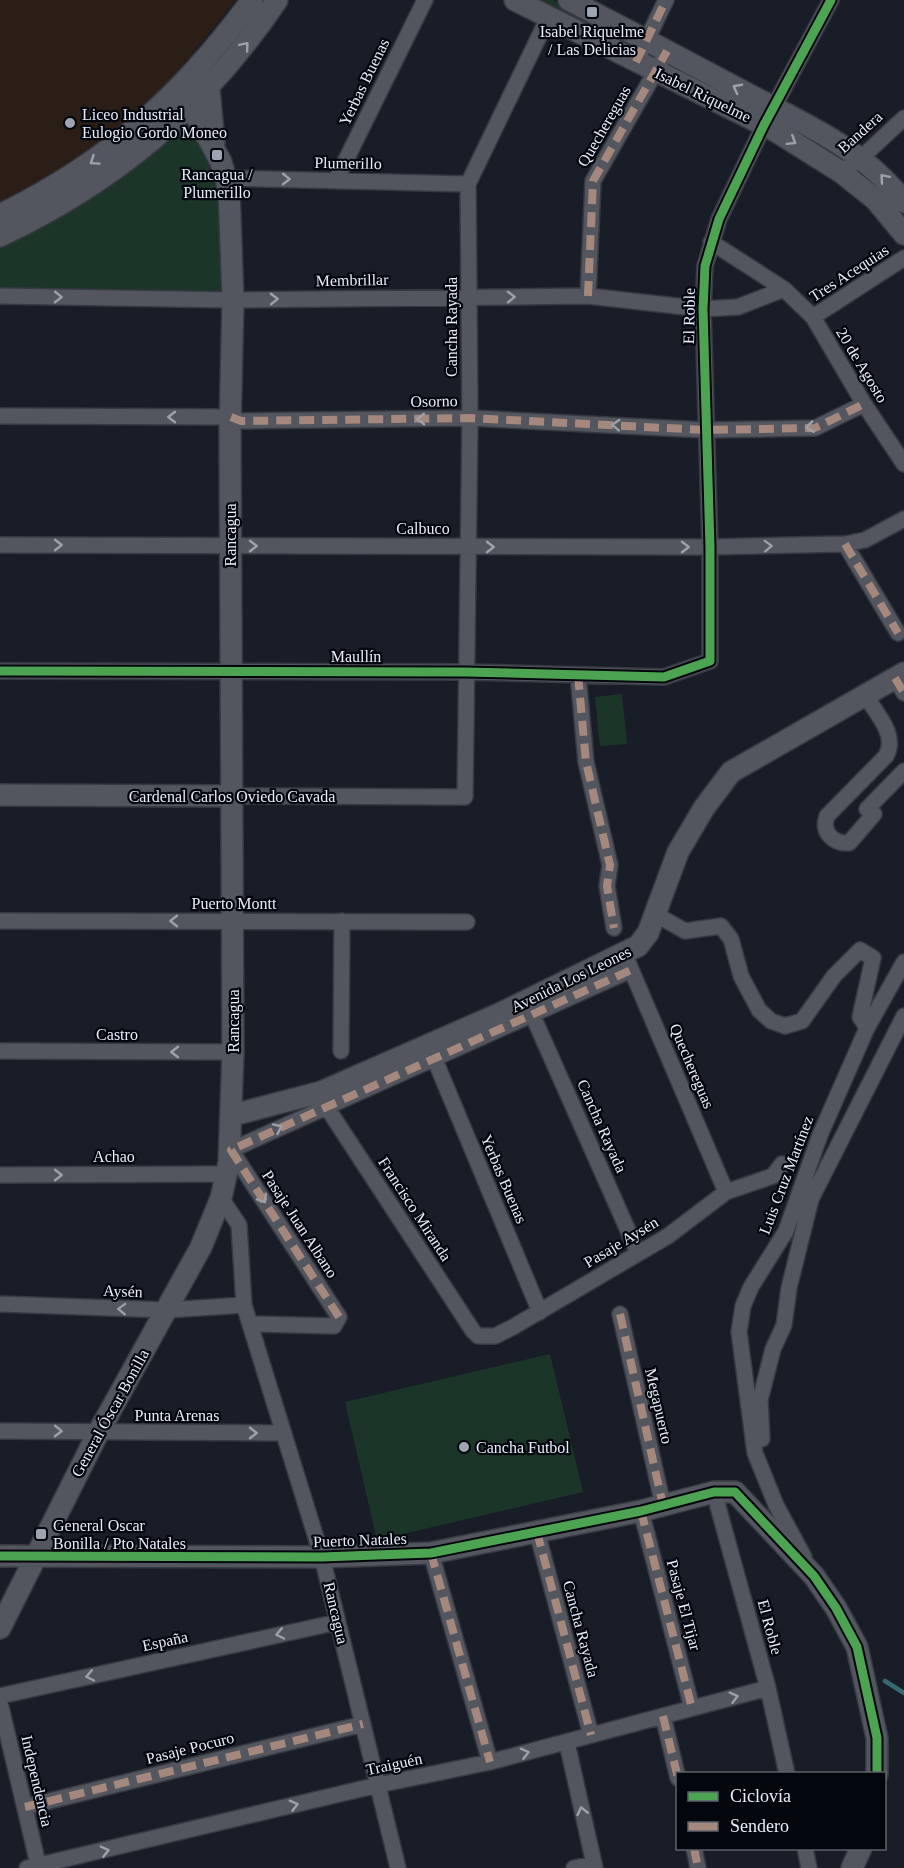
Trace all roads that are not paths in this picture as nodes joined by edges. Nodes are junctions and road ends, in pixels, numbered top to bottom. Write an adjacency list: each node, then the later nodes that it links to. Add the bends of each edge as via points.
1 (252, 0): 12 (main road)
2 (277, 0): 14 (main road, one-way to 2, via 251,39)
3 (425, 0): 24 (street, Yerbas Buenas)
4 (515, 0): 8 (main road, Isabel Riquelme)
5 (569, 0): 9 (main road, Isabel Riquelme)
6 (666, 0): 9 (street)
7 (831, 0): 16 (street, El Roble)
8 (548, 18): 11 (main road, Isabel Riquelme); 25 (street, Cancha Rayada)
9 (645, 40): 10 (main road, Isabel Riquelme); 11 (street)
10 (667, 51): 13 (street, Quechereguas); 16 (main road, Isabel Riquelme, one-way to 10)
11 (636, 62): 13 (main road, Isabel Riquelme)
12 (200, 64): 17 (main road, via 189,92); 27 (main road, one-way to 27, via 120,143 42,194)
13 (655, 72): 19 (main road, Isabel Riquelme); 34 (street, Quechereguas, via 593,181)
14 (208, 89): 17 (main road); 20 (main road, Rancagua)
15 (904, 106): 18 (street, Bandera)
16 (775, 107): 19 (street, El Roble); 21 (main road, Isabel Riquelme)
17 (189, 108): 20 (main road, Rancagua); 29 (main road, via 91,187 51,212)
18 (899, 121): 21 (street, Bandera)
19 (764, 125): 22 (main road, Isabel Riquelme, one-way to 22); 30 (street, El Roble)
20 (214, 150): 23 (main road, Rancagua)
21 (861, 158): 22 (street, Bandera); 26 (main road, Isabel Riquelme, one-way to 21, via 878,171)
22 (841, 172): 28 (main road, Isabel Riquelme, via 876,200)
23 (227, 178): 24 (street, Plumerillo, one-way to 24); 36 (main road, Rancagua)
24 (336, 180): 25 (street, Plumerillo)
25 (468, 184): 35 (street, Cancha Rayada)
26 (904, 202)
27 (0, 215)
28 (904, 234)
29 (0, 236)
30 (711, 242): 32 (street, 20 de Agosto); 37 (street, El Roble, via 705,266)
31 (904, 258): 38 (street, Tres Acequias)
32 (784, 289): 37 (street, via 738,307); 38 (street, 20 de Agosto)
33 (0, 296): 36 (street, Membrillar, one-way to 36)
34 (588, 296): 35 (street, Membrillar, one-way to 34); 37 (street, Membrillar)
35 (469, 297): 36 (street, Membrillar, one-way to 35); 42 (street, Cancha Rayada)
36 (233, 300): 41 (main road, Rancagua)
37 (703, 309): 43 (street, El Roble)
38 (813, 317): 39 (street, 20 de Agosto)
39 (864, 404): 43 (street, Osorno, one-way to 43, via 815,428); 44 (street, 20 de Agosto)
40 (0, 416): 41 (street, Osorno, one-way to 40)
41 (231, 417): 42 (street, Osorno, one-way to 41, via 242,421); 48 (main road, Rancagua)
42 (470, 418): 43 (street, Osorno, one-way to 42); 49 (street, Cancha Rayada)
43 (705, 430): 50 (street, El Roble)
44 (904, 464)
45 (904, 519): 46 (street, Calbuco, via 865,540)
46 (845, 544): 50 (street, Calbuco, one-way to 46); 51 (street)
47 (0, 545): 48 (street, Calbuco, one-way to 48)
48 (230, 546): 49 (street, Calbuco, one-way to 49); 54 (main road, Rancagua)
49 (468, 547): 50 (street, Calbuco, one-way to 50); 55 (street, Cancha Rayada)
50 (710, 547): 52 (street, El Roble)
51 (898, 633)
52 (710, 662): 56 (street, Maullín, via 664,677)
53 (0, 671): 54 (street, Maullín)
54 (231, 671): 55 (street, Maullín); 61 (main road, Rancagua)
55 (466, 672): 56 (street, Maullín); 62 (street, Cancha Rayada)
56 (578, 675): 68 (street, via 586,762 610,865 607,886)
57 (901, 682): 58 (main road, Avenida Los Leones)
58 (865, 695): 59 (street, via 888,733 890,748 827,816 825,829 829,836 837,842 849,843 874,814 867,808); 63 (main road, Avenida Los Leones, via 731,772 683,842)
59 (904, 771)
60 (0, 795): 61 (main road, Cardenal Carlos Oviedo Cavada)
61 (232, 796): 62 (street, Cardenal Carlos Oviedo Cavada); 65 (main road, Rancagua)
62 (465, 797)
63 (655, 914): 69 (main road, Avenida Los Leones, via 648,933); 73 (street, via 685,931 722,926 759,1010 771,1021 785,1026 802,1021 834,976 860,950 873,958 860,1017)
64 (0, 921): 65 (street, Puerto Montt, one-way to 64)
65 (232, 921): 66 (street, Puerto Montt); 76 (main road, Rancagua)
66 (342, 921): 67 (street, Puerto Montt); 75 (street)
67 (467, 922)
68 (614, 928)
69 (628, 962): 71 (street, Avenida Los Leones); 79 (main road, Avenida Los Leones, via 321,1092); 84 (street, Quechereguas)
70 (904, 962): 73 (street, Luis Cruz Martínez)
71 (532, 1014): 77 (street, Avenida Los Leones); 86 (street, Cancha Rayada)
72 (904, 1016): 97 (street, via 811,1199 789,1288 784,1326 772,1349 760,1400)
73 (867, 1028): 97 (street, Luis Cruz Martínez, via 820,1136 786,1231 743,1306 739,1332 746,1387 755,1453)
74 (0, 1051): 76 (street, Castro, one-way to 74)
75 (341, 1051)
76 (233, 1052): 79 (main road, Rancagua)
77 (435, 1060): 78 (street, Avenida Los Leones); 90 (street, Yerbas Buenas)
78 (326, 1106): 80 (street, Avenida Los Leones, one-way to 78); 93 (street, Francisco Miranda)
79 (233, 1115): 80 (main road, Rancagua)
80 (231, 1150): 82 (main road, Rancagua); 92 (street, Pasaje Juan Albano, one-way to 92, via 339,1317 334,1326)
81 (782, 1164): 84 (street, Pasaje Aysén, via 773,1176)
82 (227, 1174): 83 (street, Achao, one-way to 82); 85 (main road, Rancagua)
83 (0, 1175)
84 (726, 1192): 86 (street, Pasaje Aysén, via 668,1236)
85 (221, 1198): 88 (street, Rancagua, via 239,1225); 89 (main road, General Óscar Bonilla, via 201,1247)
86 (638, 1253): 90 (street, Pasaje Aysén)
87 (0, 1304): 89 (street, Aysén, one-way to 87)
88 (244, 1305): 89 (street, Aysén); 92 (street, Rancagua)
89 (167, 1311): 95 (main road, General Óscar Bonilla)
90 (540, 1312): 93 (street, Pasaje Aysén, via 495,1336 478,1336)
91 (620, 1314): 99 (street, Megapuerto)
92 (250, 1324): 96 (street, Rancagua)
93 (473, 1331)
94 (0, 1431): 95 (street, Punta Arenas, one-way to 95)
95 (98, 1433): 96 (street, Punta Arenas, one-way to 96); 104 (main road, General Óscar Bonilla)
96 (282, 1433): 105 (street, Rancagua)
97 (765, 1478): 106 (street, Luis Cruz Martínez)
98 (714, 1492): 99 (main road, Puerto Natales); 106 (main road, via 735,1492); 109 (street, El Roble)
99 (663, 1506): 100 (main road, Puerto Natales)
100 (641, 1511): 101 (main road, Puerto Natales); 112 (street, Pasaje El Tijar)
101 (537, 1532): 102 (main road, Puerto Natales); 115 (street, Cancha Rayada)
102 (431, 1553): 105 (main road, Puerto Natales); 117 (street)
103 (0, 1556): 104 (main road, Puerto Natales)
104 (34, 1556): 105 (main road, Puerto Natales); 108 (main road, General Óscar Bonilla)
105 (322, 1557): 107 (street, Rancagua)
106 (813, 1576): 120 (main road, via 857,1647 877,1738)
107 (338, 1622): 110 (street, España, one-way to 110); 114 (street, Rancagua)
108 (0, 1628)
109 (768, 1688): 112 (street, Traiguén, one-way to 109); 119 (street, El Roble)
110 (0, 1696)
111 (0, 1703): 122 (street, Independencia)
112 (693, 1708): 113 (street, Traiguén)
113 (663, 1716): 115 (street, Traiguén); 118 (street)
114 (363, 1724): 121 (street, Rancagua); 122 (street, Pasaje Pocuro)
115 (591, 1735): 116 (street, Traiguén)
116 (567, 1743): 117 (street, Traiguén, one-way to 116); 126 (street, one-way to 116)
117 (490, 1762): 121 (street, Traiguén)
118 (677, 1772)
119 (788, 1772)
120 (877, 1772)
121 (378, 1785): 127 (street, Traiguén, one-way to 121); 128 (street, Rancagua)
122 (25, 1807): 127 (street, Independencia)
123 (694, 1850): 130 (street)
124 (805, 1850): 131 (street)
125 (860, 1850): 132 (main road)
126 (595, 1866): 129 (street)
127 (35, 1868)
128 (398, 1868)
129 (574, 1868)
130 (698, 1868)
131 (809, 1868)
132 (852, 1868)

